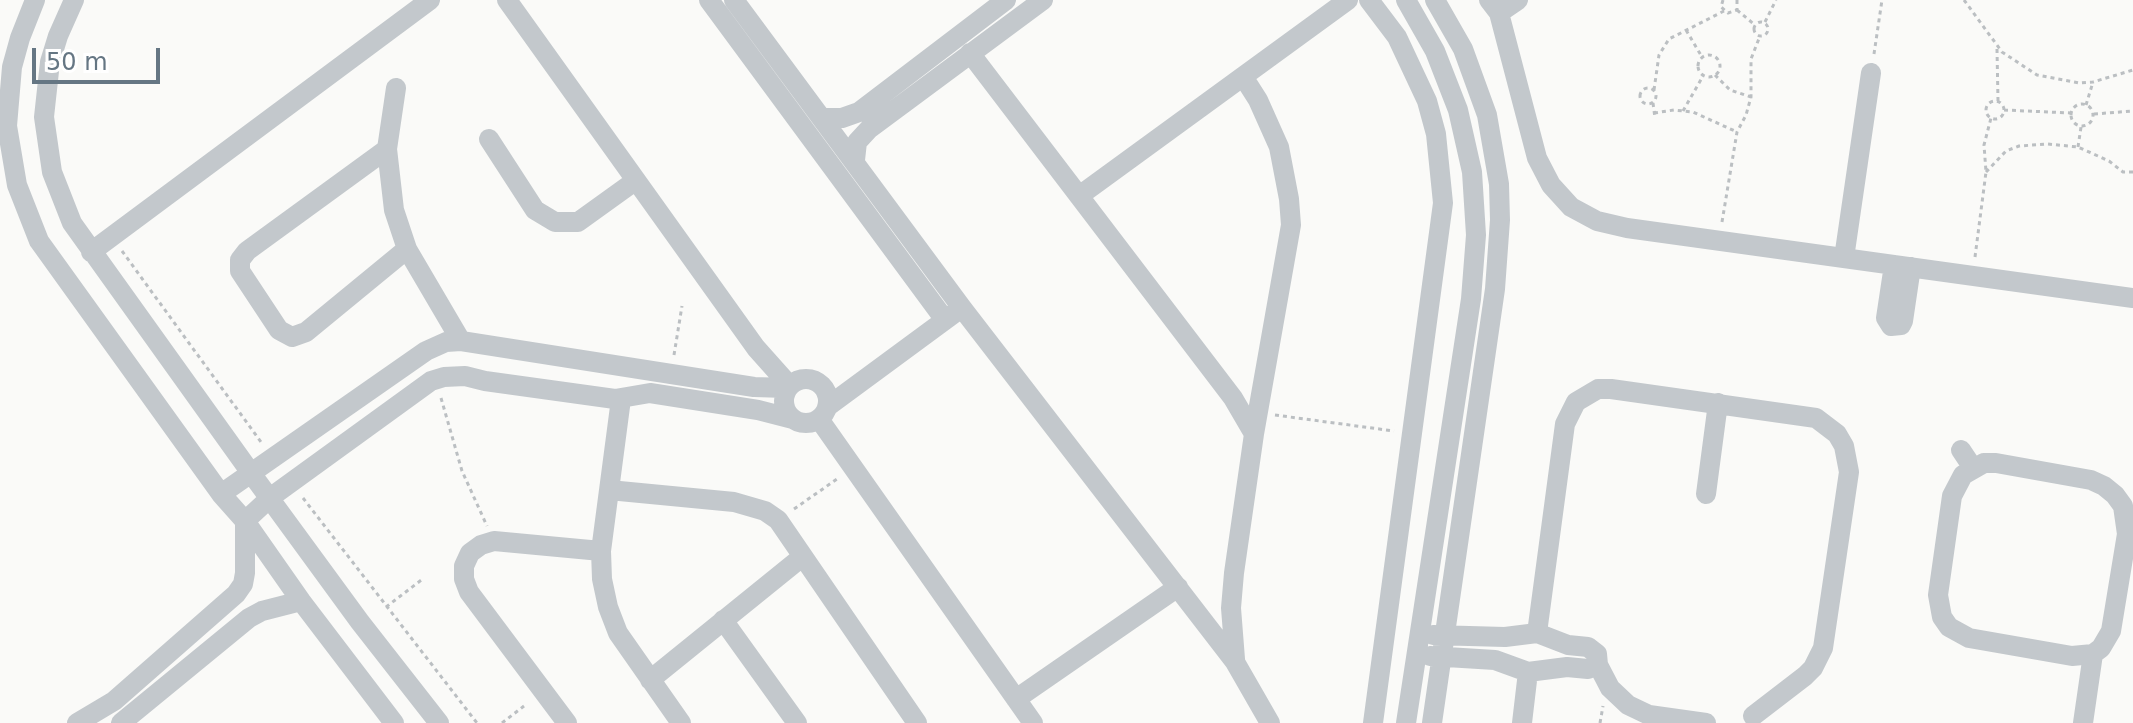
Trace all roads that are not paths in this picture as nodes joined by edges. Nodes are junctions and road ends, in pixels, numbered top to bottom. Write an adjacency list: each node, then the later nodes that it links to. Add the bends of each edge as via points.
1 (35, 0): 50 (street, via 20,38 8,96 10,156 26,214 55,267)
2 (74, 0): 26 (street, via 50,62 44,117 61,198)
3 (430, 0): 26 (street)
4 (507, 0): 23 (street)
5 (1006, 0): 18 (street, via 859,112)
6 (1043, 0): 14 (street)
7 (1348, 0): 16 (street)
8 (1369, 0): 81 (street, via 1414,68 1433,123 1443,203)
9 (1406, 0): 60 (street, via 1435,51 1458,110 1472,172 1476,235 1471,299)
10 (1435, 0): 61 (street, via 1463,49 1487,115 1500,220)
11 (1518, 0): 13 (street)
12 (725, 5): 18 (street); 19 (street)
13 (1494, 6): 27 (street, via 1537,158 1571,207 1597,221)
14 (970, 53): 22 (street, via 862,135); 24 (street)
15 (1871, 73): 27 (street)
16 (1244, 78): 24 (street); 44 (street, via 1279,147 1291,225)
17 (396, 88): 21 (street)
18 (825, 120): 19 (street, via 821,134); 22 (street)
19 (807, 135): 30 (street)
20 (489, 139): 23 (street, via 535,210 555,222 578,222)
21 (387, 149): 25 (street, via 394,210); 25 (street, via 247,251 240,271 279,330 292,337 306,332)
22 (855, 160): 29 (street)
23 (635, 181): 37 (street)
24 (1079, 196): 44 (street, via 1233,398)
25 (407, 249): 31 (street)
26 (91, 252): 48 (street)
27 (1844, 258): 28 (street)
28 (2133, 298)
29 (962, 308): 30 (street); 56 (street)
30 (945, 320): 41 (street)
31 (470, 343): 32 (street); 33 (street); 36 (street, via 484,363)
32 (439, 344): 35 (street); 43 (street)
33 (608, 365): 34 (street); 39 (street)
34 (648, 371): 37 (street, via 754,387); 38 (street, via 644,380)
35 (440, 378): 36 (street); 45 (street)
36 (475, 379): 39 (street)
37 (788, 386): 41 (street, via 803,379 817,382 827,392); 42 (street, via 784,406)
38 (650, 393): 39 (street); 42 (street)
39 (612, 398): 49 (street)
40 (1718, 403): 51 (street); 59 (street, via 1611,389 1598,389 1576,402 1565,424); 70 (street, via 1816,418 1837,434 1848,458 1823,648 1805,676)
41 (823, 413): 42 (street, via 806,423); 69 (street, via 853,467)
42 (793, 419)
43 (324, 423): 45 (street); 48 (street)
44 (1254, 434): 65 (street, via 1232,591)
45 (343, 447): 52 (street)
46 (1961, 450): 47 (street)
47 (1973, 468): 62 (street, via 1996,463 2091,480 2123,506 2127,534 2111,631); 62 (street, via 1952,496 1938,595 1942,617 1969,638 2072,656)
48 (251, 473): 50 (street); 52 (street)
49 (609, 490): 54 (street); 55 (street, via 734,502 765,511 778,520)
50 (221, 494): 53 (street)
51 (1706, 494)
52 (271, 497): 53 (street); 75 (street)
53 (245, 521): 57 (street); 72 (street, via 245,573 236,594 114,701)
54 (601, 551): 68 (street, via 608,607 618,633); 76 (street, via 494,541 470,553 464,566 469,592)
55 (802, 557): 58 (street); 79 (street)
56 (1178, 587): 65 (street); 69 (street)
57 (301, 601): 73 (street, via 249,618); 74 (street)
58 (723, 620): 68 (street); 78 (street)
59 (1537, 633): 61 (street); 66 (street, via 1593,650)
60 (1419, 634): 61 (street); 63 (street)
61 (1446, 635): 64 (street)
62 (2093, 654): 86 (street)
63 (1416, 656): 64 (street); 82 (street)
64 (1442, 657): 67 (street, via 1495,660); 83 (street)
65 (1235, 662): 71 (street)
66 (1598, 665): 67 (street); 85 (street, via 1610,688 1638,710)
67 (1528, 672): 84 (street)
68 (650, 680): 77 (street)
69 (1016, 699): 80 (street)
70 (1750, 721)
71 (1269, 722)
72 (77, 723)
73 (121, 723)
74 (394, 723)
75 (439, 723)
76 (567, 723)
77 (681, 723)
78 (797, 723)
79 (917, 723)
80 (1033, 723)
81 (1373, 723)
82 (1406, 723)
83 (1432, 723)
84 (1522, 723)
85 (1706, 723)
86 (2083, 723)

